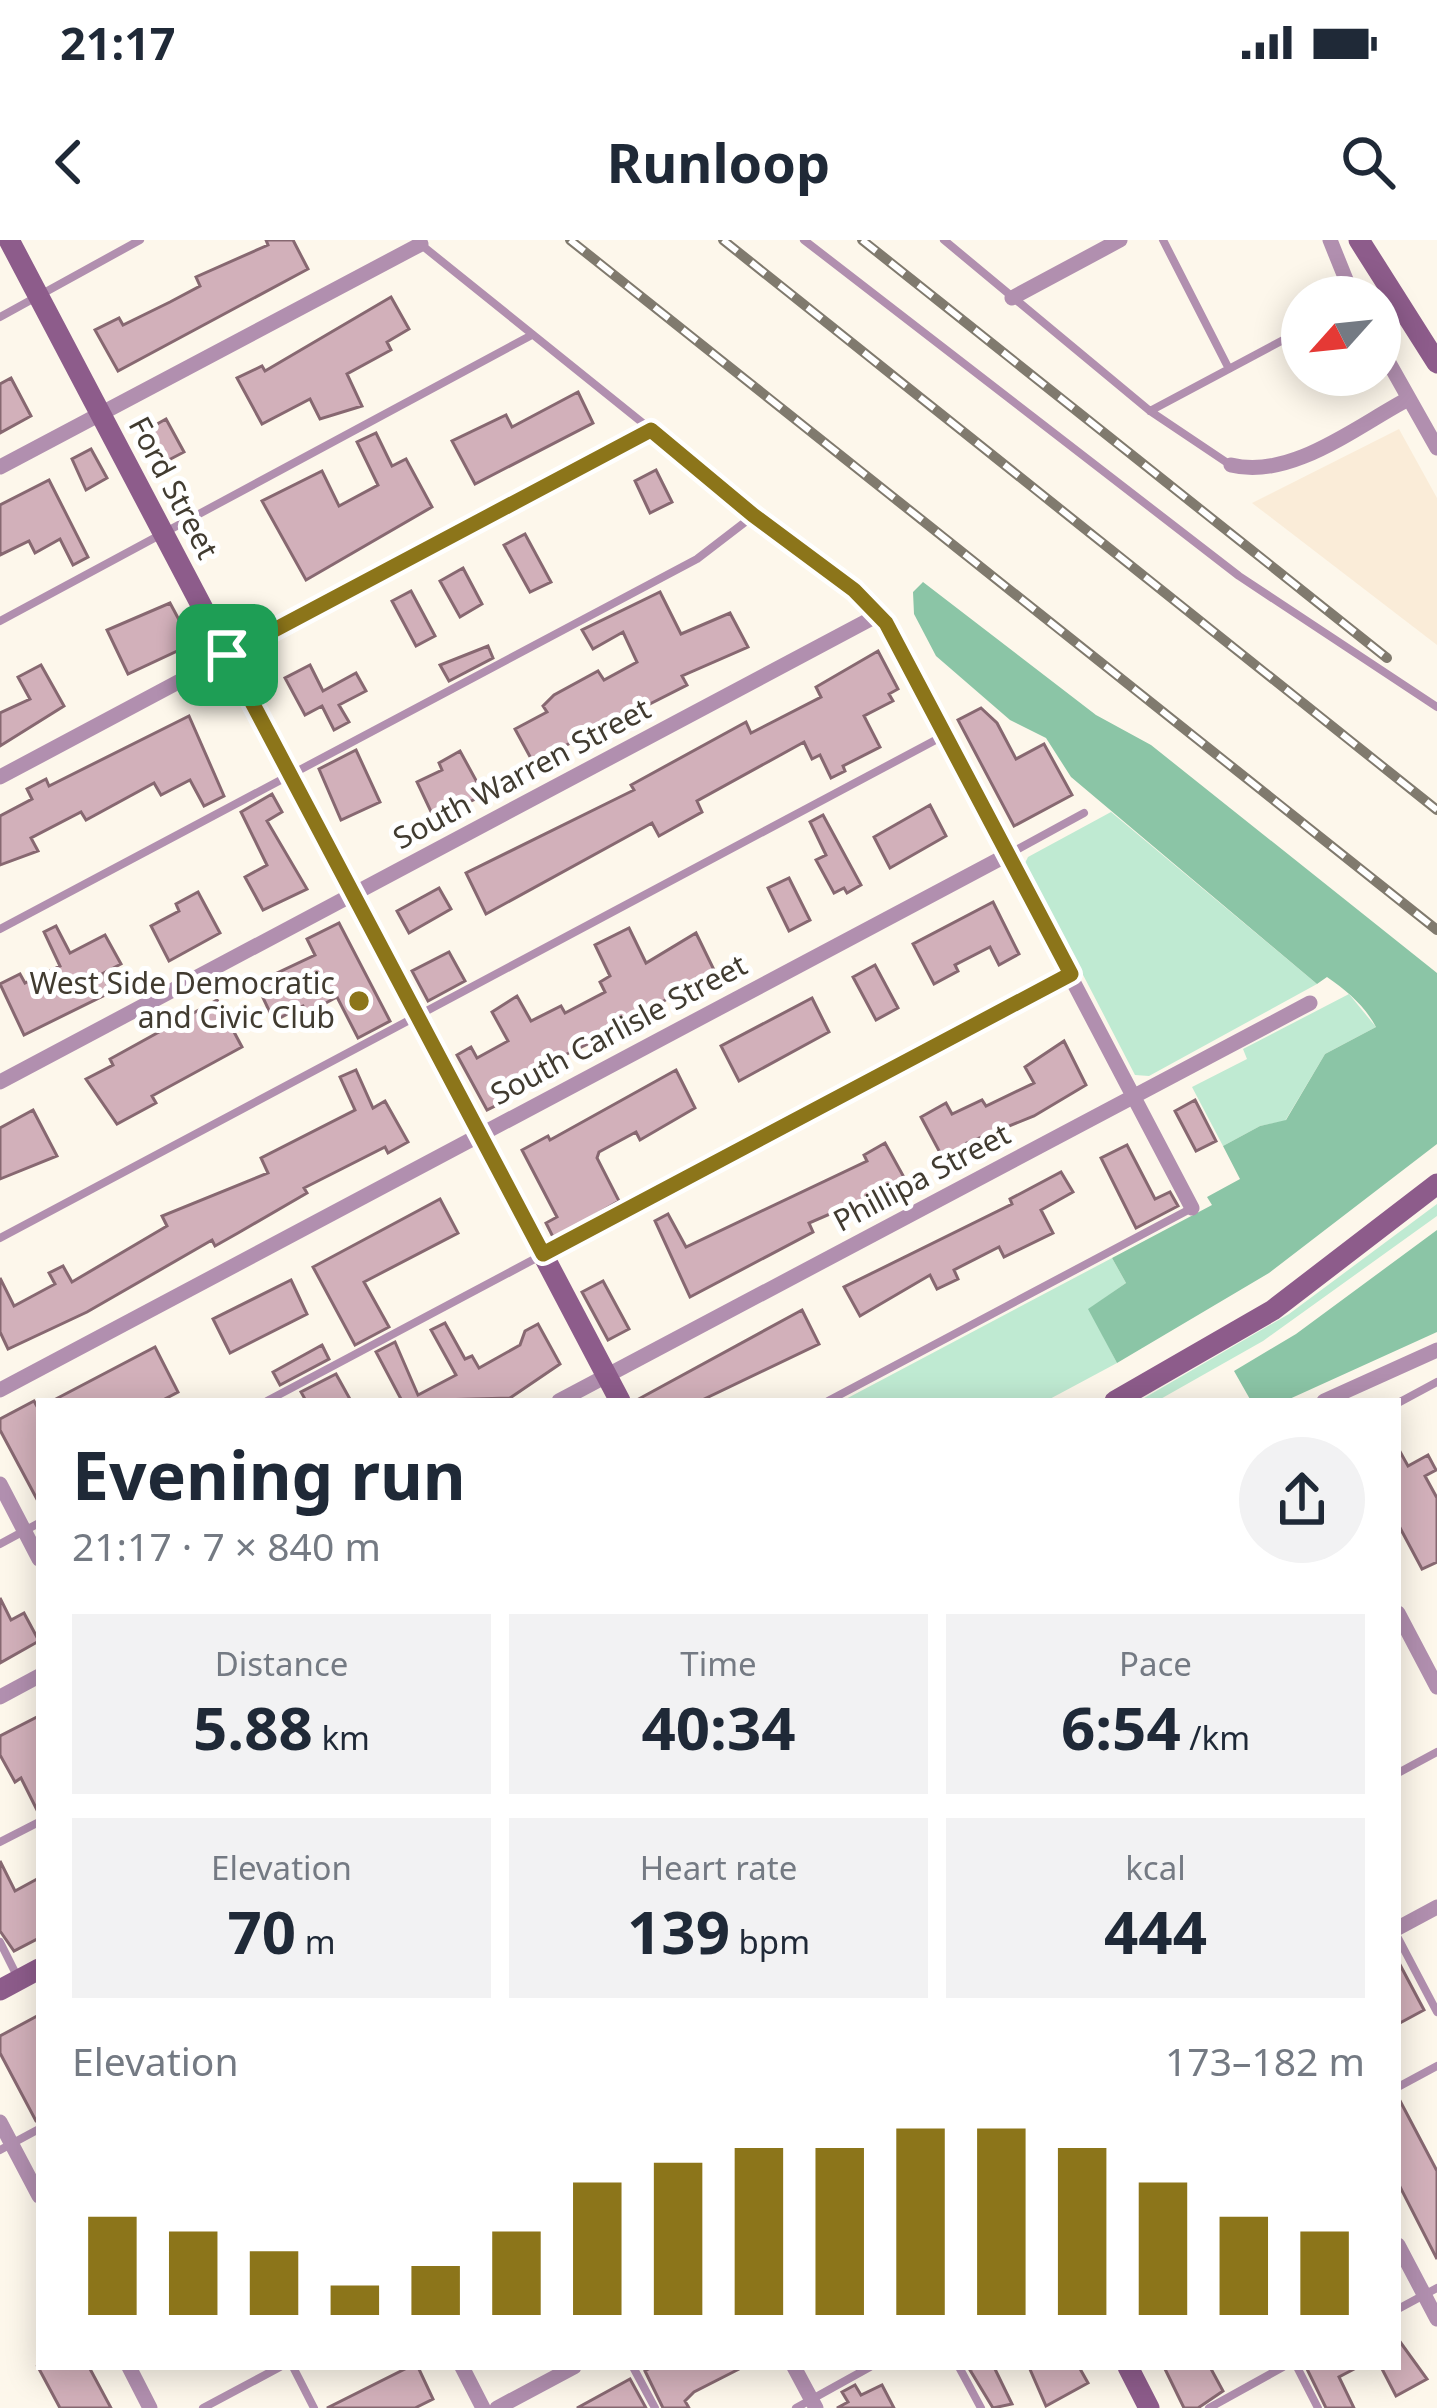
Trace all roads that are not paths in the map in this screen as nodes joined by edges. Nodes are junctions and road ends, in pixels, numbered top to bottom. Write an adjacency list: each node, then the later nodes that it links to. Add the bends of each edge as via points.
1 (8, 240): 11 (street, Ford Street)
2 (140, 240): 11 (lane)
3 (803, 240): 31 (lane, via 1239,576)
4 (944, 240): 12 (lane)
5 (1120, 240): 12 (street)
6 (1163, 240): 17 (lane)
7 (1330, 240): 10 (street)
8 (1359, 240): 16 (street)
9 (418, 242): 14 (lane); 21 (street)
10 (1345, 276)
11 (38, 296): 13 (lane); 21 (street, Ford Street)
12 (1012, 298): 20 (lane)
13 (0, 317)
14 (530, 335): 22 (lane); 27 (lane)
15 (1281, 341): 17 (lane)
16 (1437, 363)
17 (1229, 369): 20 (lane)
18 (1401, 386): 19 (street)
19 (1408, 399): 23 (street); 24 (street, via 1282,464)
20 (1150, 411): 24 (lane)
21 (100, 414): 25 (street); 27 (street, Ford Street)
22 (651, 430): 26 (lane); 30 (street)
23 (1437, 448)
24 (1231, 465)
25 (0, 467)
26 (753, 515): 28 (lane); 33 (lane, via 698,559)
27 (165, 537): 29 (lane); 30 (street, Ford Street)
28 (880, 614): 32 (street); 37 (street, South Warren Street)
29 (0, 621)
30 (227, 655): 33 (street, Ford Street); 34 (street)
31 (1437, 707)
32 (946, 734): 36 (street); 41 (lane)
33 (292, 772): 37 (street, Ford Street); 38 (lane)
34 (0, 776)
35 (1084, 813): 36 (lane)
36 (1009, 854): 39 (street); 44 (street, South Carlisle Street)
37 (355, 893): 41 (street, Ford Street); 42 (street, South Warren Street)
38 (0, 929)
39 (1071, 974): 43 (street); 48 (lane)
40 (1310, 1003): 43 (street, Phillipa Street)
41 (419, 1015): 44 (street, Ford Street); 47 (lane)
42 (0, 1082)
43 (1134, 1096): 46 (street); 50 (street, Phillipa Street)
44 (480, 1134): 48 (street, Ford Street); 52 (street, South Carlisle Street)
45 (1437, 1184): 57 (street, via 1273,1310)
46 (1192, 1208): 56 (lane)
47 (0, 1238)
48 (543, 1254): 50 (street, Ford Street); 53 (lane)
49 (1436, 1354): 58 (street)
50 (607, 1376): 54 (street, Phillipa Street); 55 (street, Ford Street)
51 (1437, 1382): 59 (lane)
52 (0, 1390)
53 (273, 1398)
54 (565, 1398)
55 (618, 1398)
56 (834, 1398)
57 (1120, 1398)
58 (1331, 1398)
59 (1401, 1401)
60 (0, 1484): 61 (street)
61 (32, 1527): 62 (lane)
62 (0, 1544)
63 (1401, 1619): 65 (street)
64 (36, 1678): 66 (street)
65 (1437, 1687)
66 (0, 1696)
67 (1437, 1752): 68 (lane)
68 (1401, 1771)
69 (36, 1824): 70 (lane)
70 (0, 1842)
71 (1437, 1907): 72 (street)
72 (1401, 1926)
73 (0, 1942): 75 (lane)
74 (1401, 1944): 76 (lane)
75 (19, 1979)
76 (1437, 2012)
77 (1437, 2066): 78 (lane)
78 (1401, 2085)
79 (0, 2122): 81 (street)
80 (36, 2131): 81 (lane)
81 (6, 2147): 82 (street)
82 (36, 2192)
83 (1401, 2249): 84 (street)
84 (1431, 2291): 85 (lane); 86 (street)
85 (1401, 2306)
86 (1437, 2319)
87 (131, 2370): 100 (street)
88 (274, 2370): 101 (lane)
89 (295, 2370): 102 (lane)
90 (464, 2370): 103 (street)
91 (568, 2370): 104 (street)
92 (635, 2370): 105 (lane)
93 (795, 2370): 99 (street)
94 (865, 2370): 99 (lane)
95 (961, 2370): 106 (lane)
96 (1130, 2370): 107 (street)
97 (1278, 2370): 108 (lane)
98 (1299, 2370): 109 (lane)
99 (808, 2405)
100 (150, 2408)
101 (203, 2408)
102 (314, 2408)
103 (483, 2408)
104 (497, 2408)
105 (655, 2408)
106 (981, 2408)
107 (1149, 2408)
108 (1209, 2408)
109 (1318, 2408)

